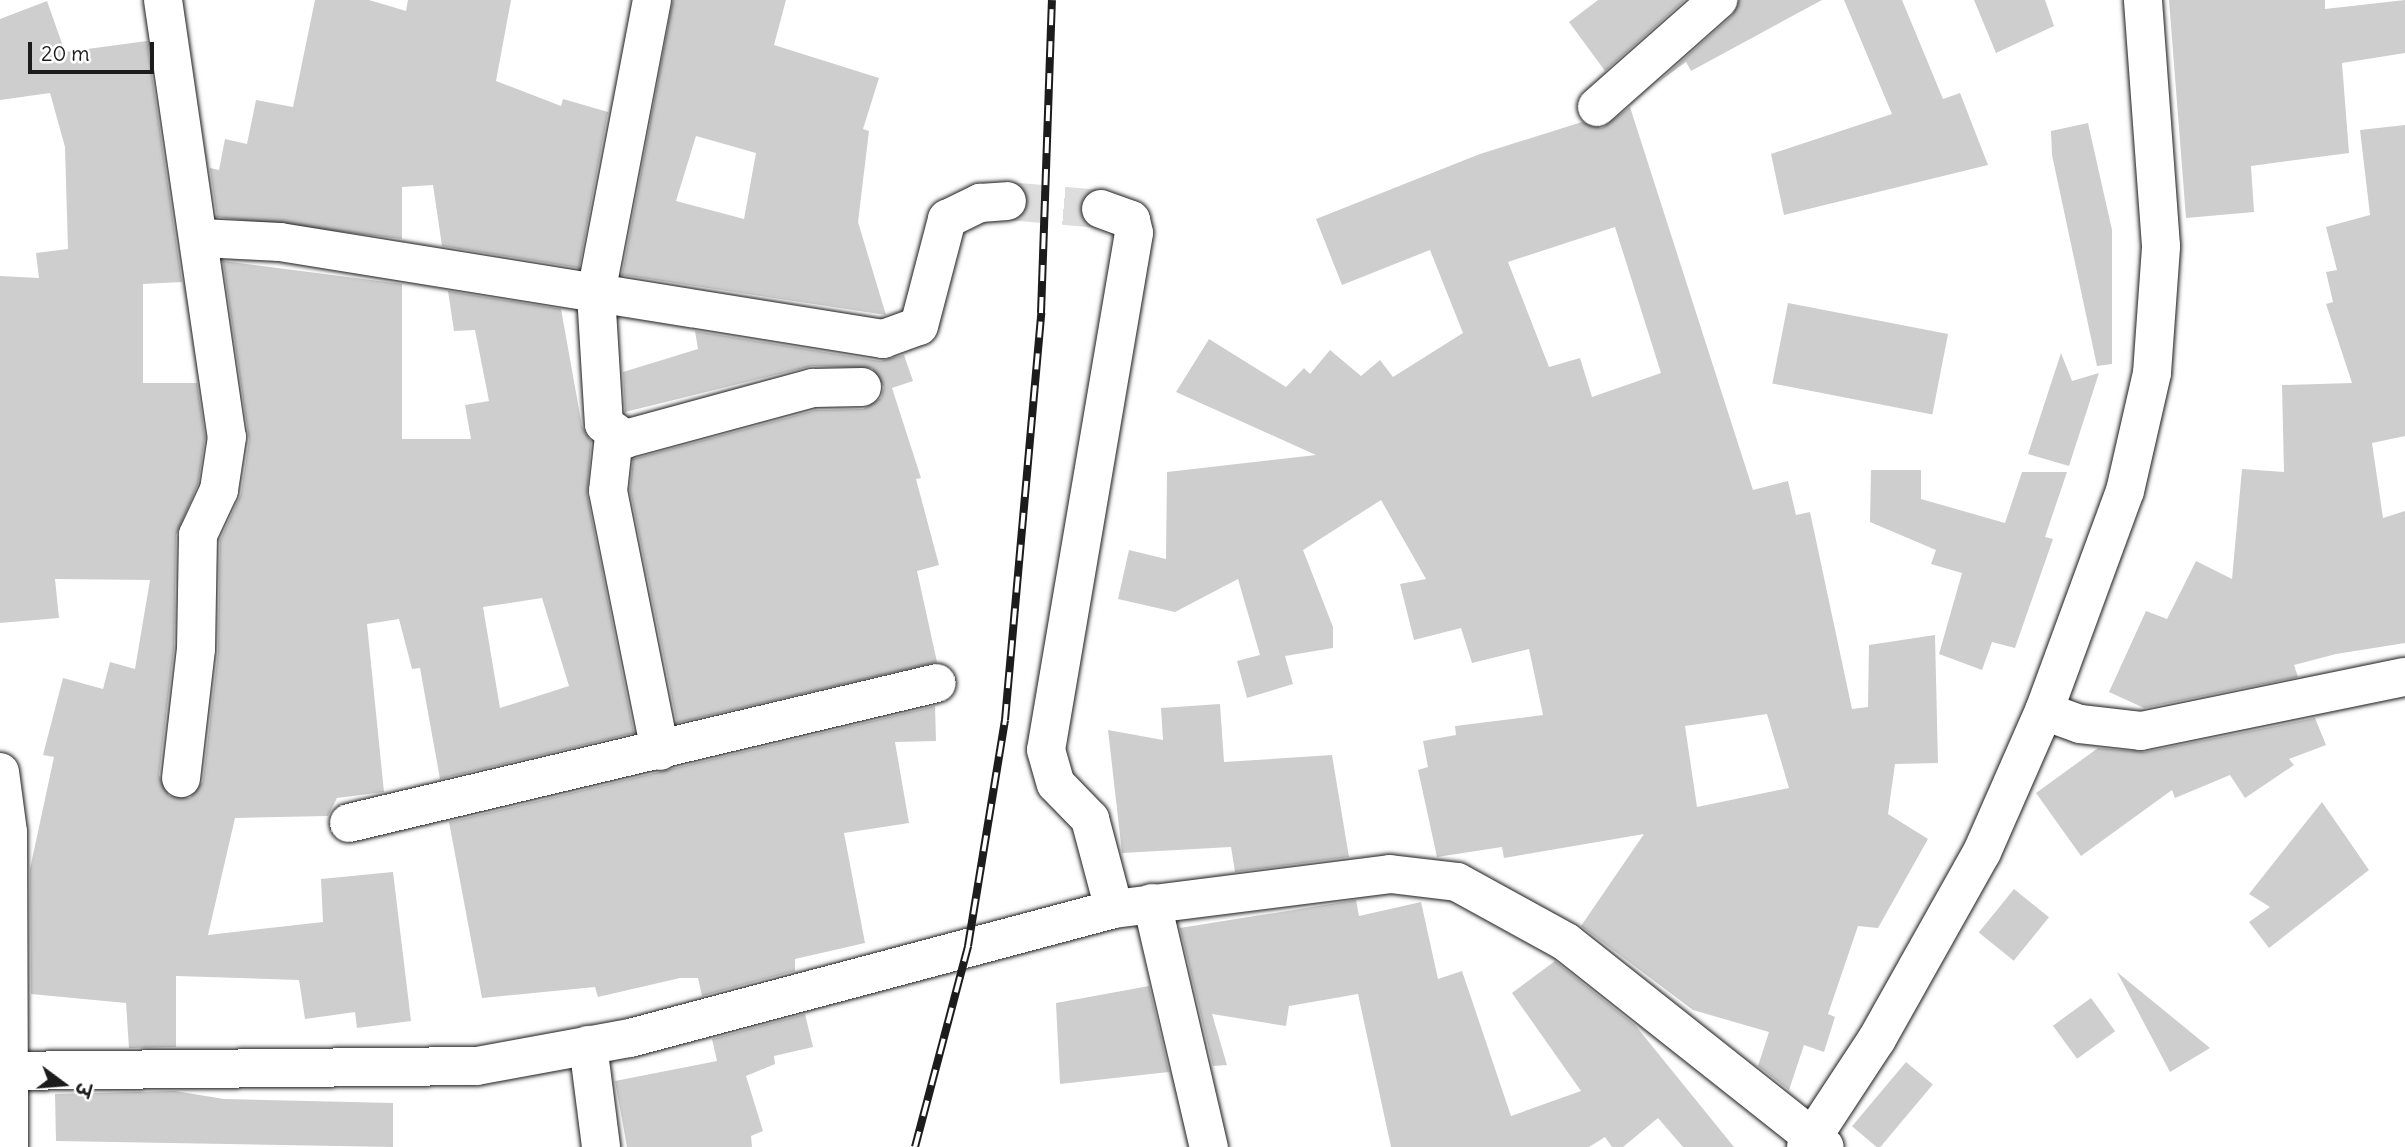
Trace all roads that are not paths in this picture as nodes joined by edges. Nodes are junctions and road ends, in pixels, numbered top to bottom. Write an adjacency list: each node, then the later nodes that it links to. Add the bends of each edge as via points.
1 (163, 0): 8 (main road)
2 (652, 0): 9 (main road)
3 (1718, 0): 5 (main road)
4 (2143, 0): 14 (main road, via 2161,246 2152,373 2125,491)
5 (1597, 107)
6 (1007, 201): 9 (main road, via 980,203 947,219 924,314 908,335 883,338)
7 (1101, 209): 21 (main road, via 1131,220 1134,233 1046,750 1056,784 1090,819)
8 (201, 238): 9 (main road, via 280,242); 17 (main road, via 226,456 198,535 196,649)
9 (596, 294): 11 (main road, via 599,411)
10 (862, 387): 11 (main road, via 813,388 646,436)
11 (614, 436): 15 (main road, via 608,491)
12 (2405, 677): 14 (main road, via 2141,731 2090,726)
13 (937, 682): 15 (main road)
14 (2044, 711): 24 (main road, via 1937,936)
15 (660, 751): 18 (main road)
16 (0, 772): 19 (main road)
17 (181, 778)
18 (349, 823)
19 (3, 889): 23 (main road)
20 (1152, 903): 21 (main road); 24 (main road, via 1340,876 1457,882 1566,942); 27 (main road)
21 (1114, 909): 22 (main road)
22 (588, 1045): 23 (main road, via 477,1066); 26 (main road)
23 (5, 1071): 25 (main road)
24 (1815, 1144)
25 (9, 1147)
26 (601, 1147)
27 (1209, 1147)

